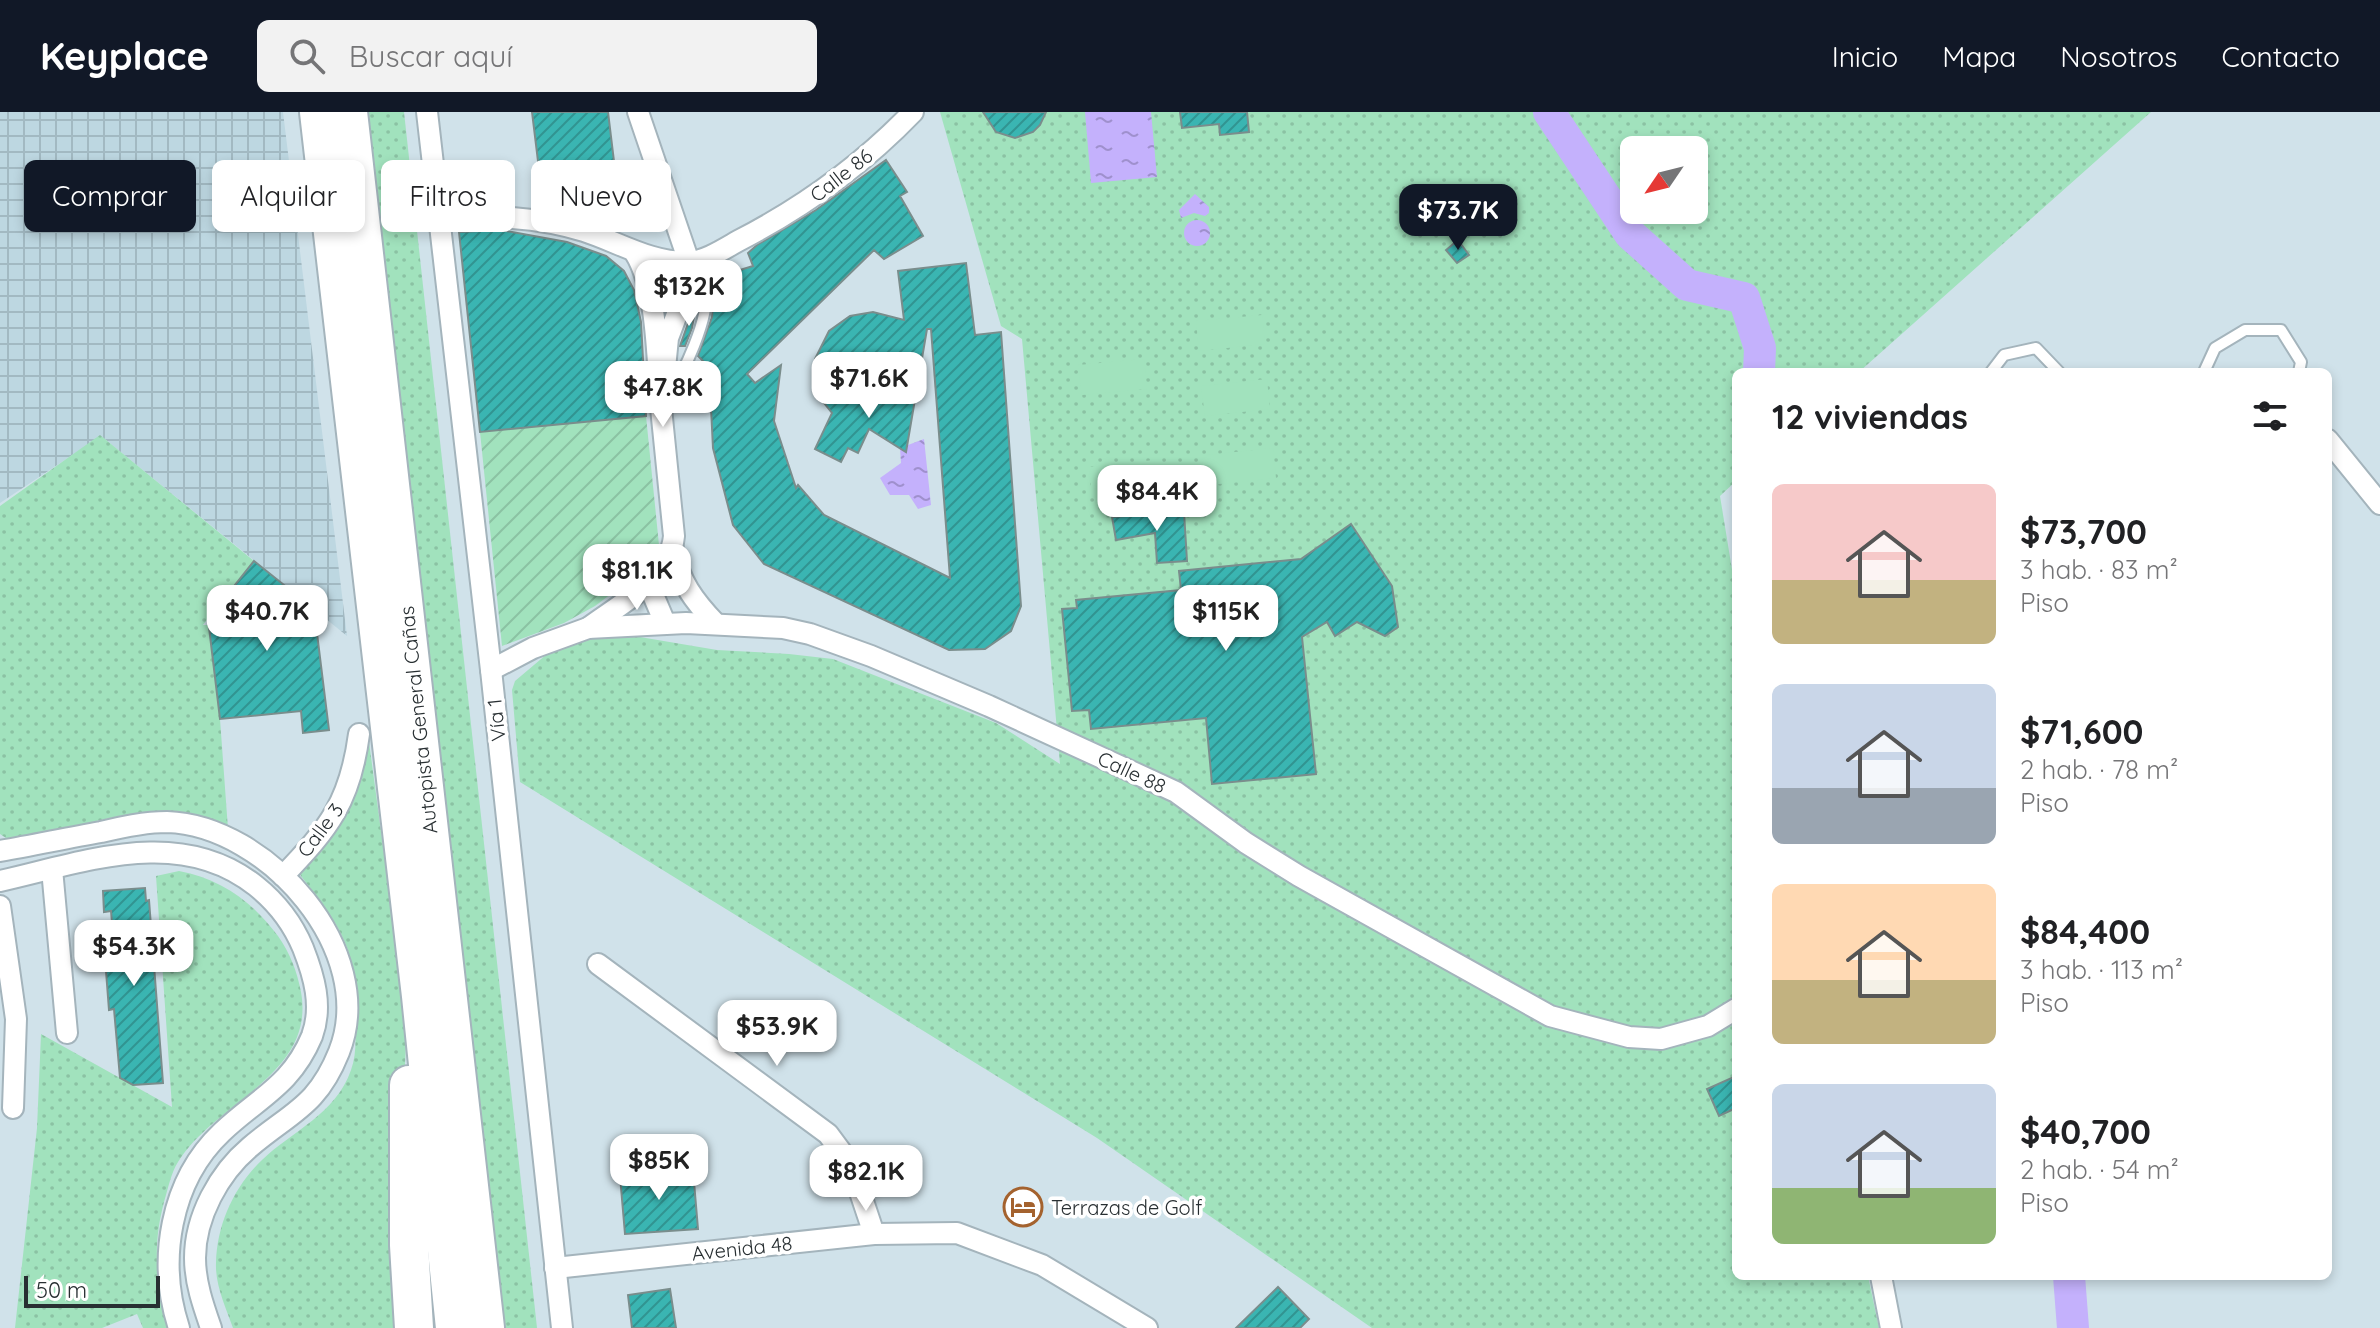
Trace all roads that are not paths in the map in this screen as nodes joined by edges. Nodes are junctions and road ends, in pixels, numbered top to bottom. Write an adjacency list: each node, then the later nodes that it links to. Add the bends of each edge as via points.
1 (427, 112): 5 (street, Vía 1)
2 (638, 112): 9 (street)
3 (913, 112): 9 (street, Calle 86, via 844,177 807,202 752,235)
4 (326, 116): 33 (highway, Autopista General Cañas); 46 (highway, Autopista General Cañas)
5 (432, 160)
6 (515, 218): 8 (street, via 582,231)
7 (441, 232): 22 (street, Vía 1)
8 (635, 253): 9 (street); 14 (street, via 650,293)
9 (689, 262): 14 (street, via 685,293 668,338)
10 (1994, 368): 11 (lane, via 2004,355 2036,348)
11 (2055, 368)
12 (2206, 368): 13 (lane, via 2215,348 2245,330 2281,330)
13 (2300, 368)
14 (661, 408): 17 (street)
15 (2332, 445): 16 (street)
16 (2380, 504)
17 (673, 549): 18 (street); 20 (street, via 682,581)
18 (648, 583): 19 (street); 21 (street)
19 (665, 623): 20 (street, Calle 88); 21 (street, Calle 88)
20 (716, 624): 34 (street, Calle 88, via 783,628 871,656 1176,792 1299,876 1550,1016 1629,1037 1661,1039 1708,1026)
21 (588, 628): 22 (street, Calle 88)
22 (491, 670): 40 (street, Vía 1)
23 (359, 734): 29 (street, Calle 3, via 338,810)
24 (0, 851): 25 (street, via 167,822 220,833)
25 (262, 857): 27 (street); 29 (street)
26 (52, 869): 27 (street, via 168,851 218,863); 28 (street); 35 (street)
27 (246, 878): 30 (street)
28 (0, 881)
29 (288, 882): 30 (street, Calle 3); 39 (street, via 321,923 339,963 346,1001 343,1039 325,1081 308,1103 245,1151 219,1183)
30 (276, 905): 38 (street, via 300,940 312,970 314,1031 283,1083 220,1134 190,1172 176,1206)
31 (0, 906): 36 (street, via 16,1019)
32 (598, 964): 37 (street, via 828,1134 851,1165)
33 (421, 996): 44 (highway, via 409,1074); 45 (highway, Autopista General Cañas)
34 (1732, 1011)
35 (67, 1033)
36 (13, 1108)
37 (874, 1234): 40 (street, Avenida 48); 48 (street, Avenida 48, via 957,1233 1042,1265)
38 (169, 1254): 39 (street); 42 (street, via 170,1296)
39 (195, 1255): 43 (street, via 198,1289)
40 (555, 1268): 47 (street, Vía 1)
41 (1882, 1280): 49 (street)
42 (179, 1328)
43 (211, 1328)
44 (414, 1328)
45 (455, 1328)
46 (485, 1328)
47 (562, 1328)
48 (1147, 1328)
49 (1891, 1328)

